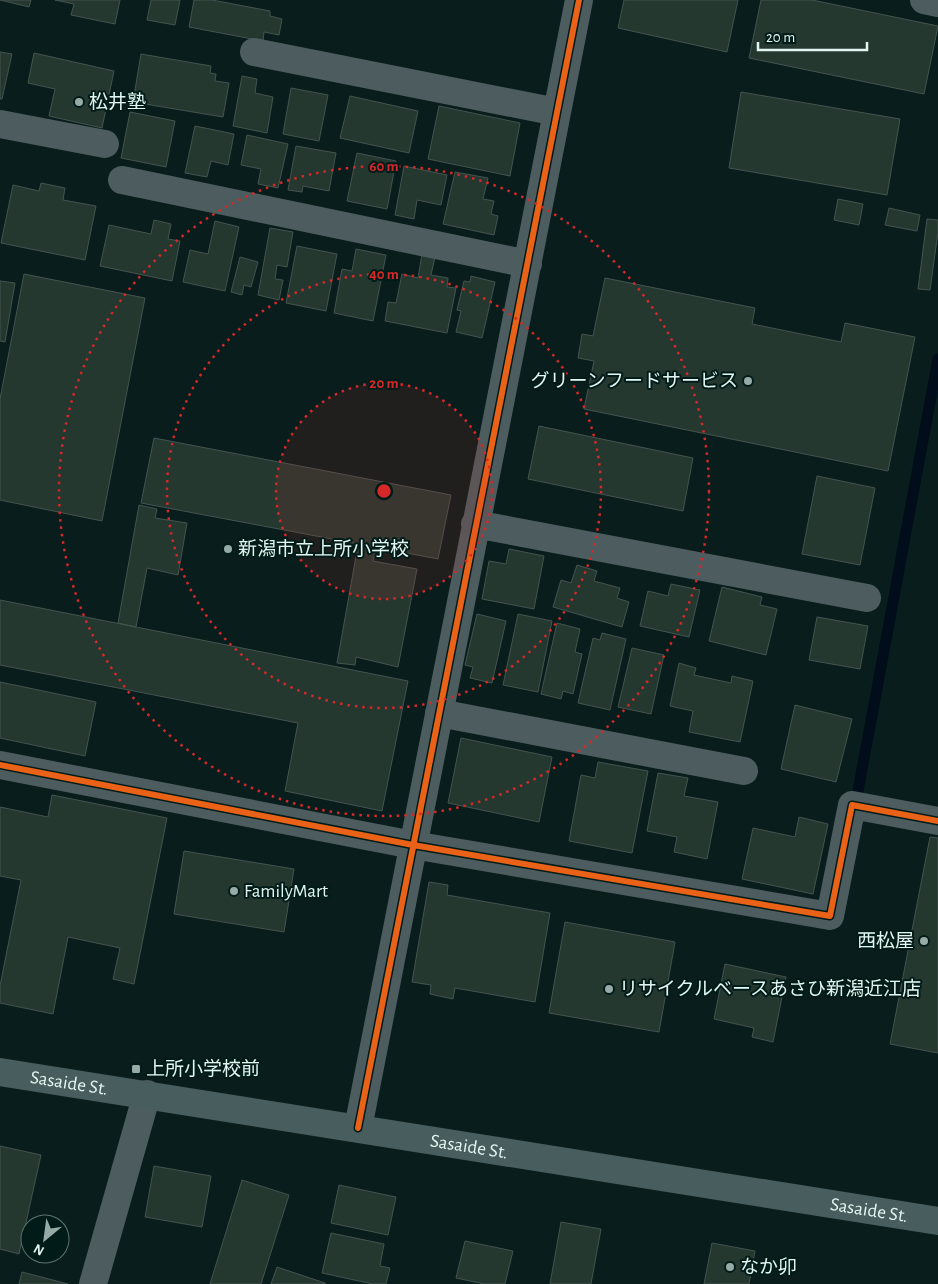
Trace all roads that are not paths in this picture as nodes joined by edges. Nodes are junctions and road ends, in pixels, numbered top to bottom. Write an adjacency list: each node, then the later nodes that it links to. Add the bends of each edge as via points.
1 (579, 0): 5 (street)
2 (924, 0): 3 (street)
3 (938, 3)
4 (254, 52): 5 (street)
5 (557, 112): 9 (street)
6 (0, 124): 7 (street)
7 (105, 144)
8 (122, 180): 9 (street)
9 (528, 264): 10 (street)
10 (475, 524): 11 (street); 12 (street)
11 (867, 598)
12 (439, 713): 14 (street); 16 (street)
13 (0, 765): 16 (street)
14 (744, 771)
15 (938, 821): 16 (street, via 852,805 830,916)
16 (413, 845): 19 (street)
17 (0, 1072): 18 (main road, Sasaide St.)
18 (147, 1094): 19 (main road, Sasaide St.); 21 (street)
19 (358, 1128): 20 (main road, Sasaide St.)
20 (938, 1221)
21 (94, 1284)

